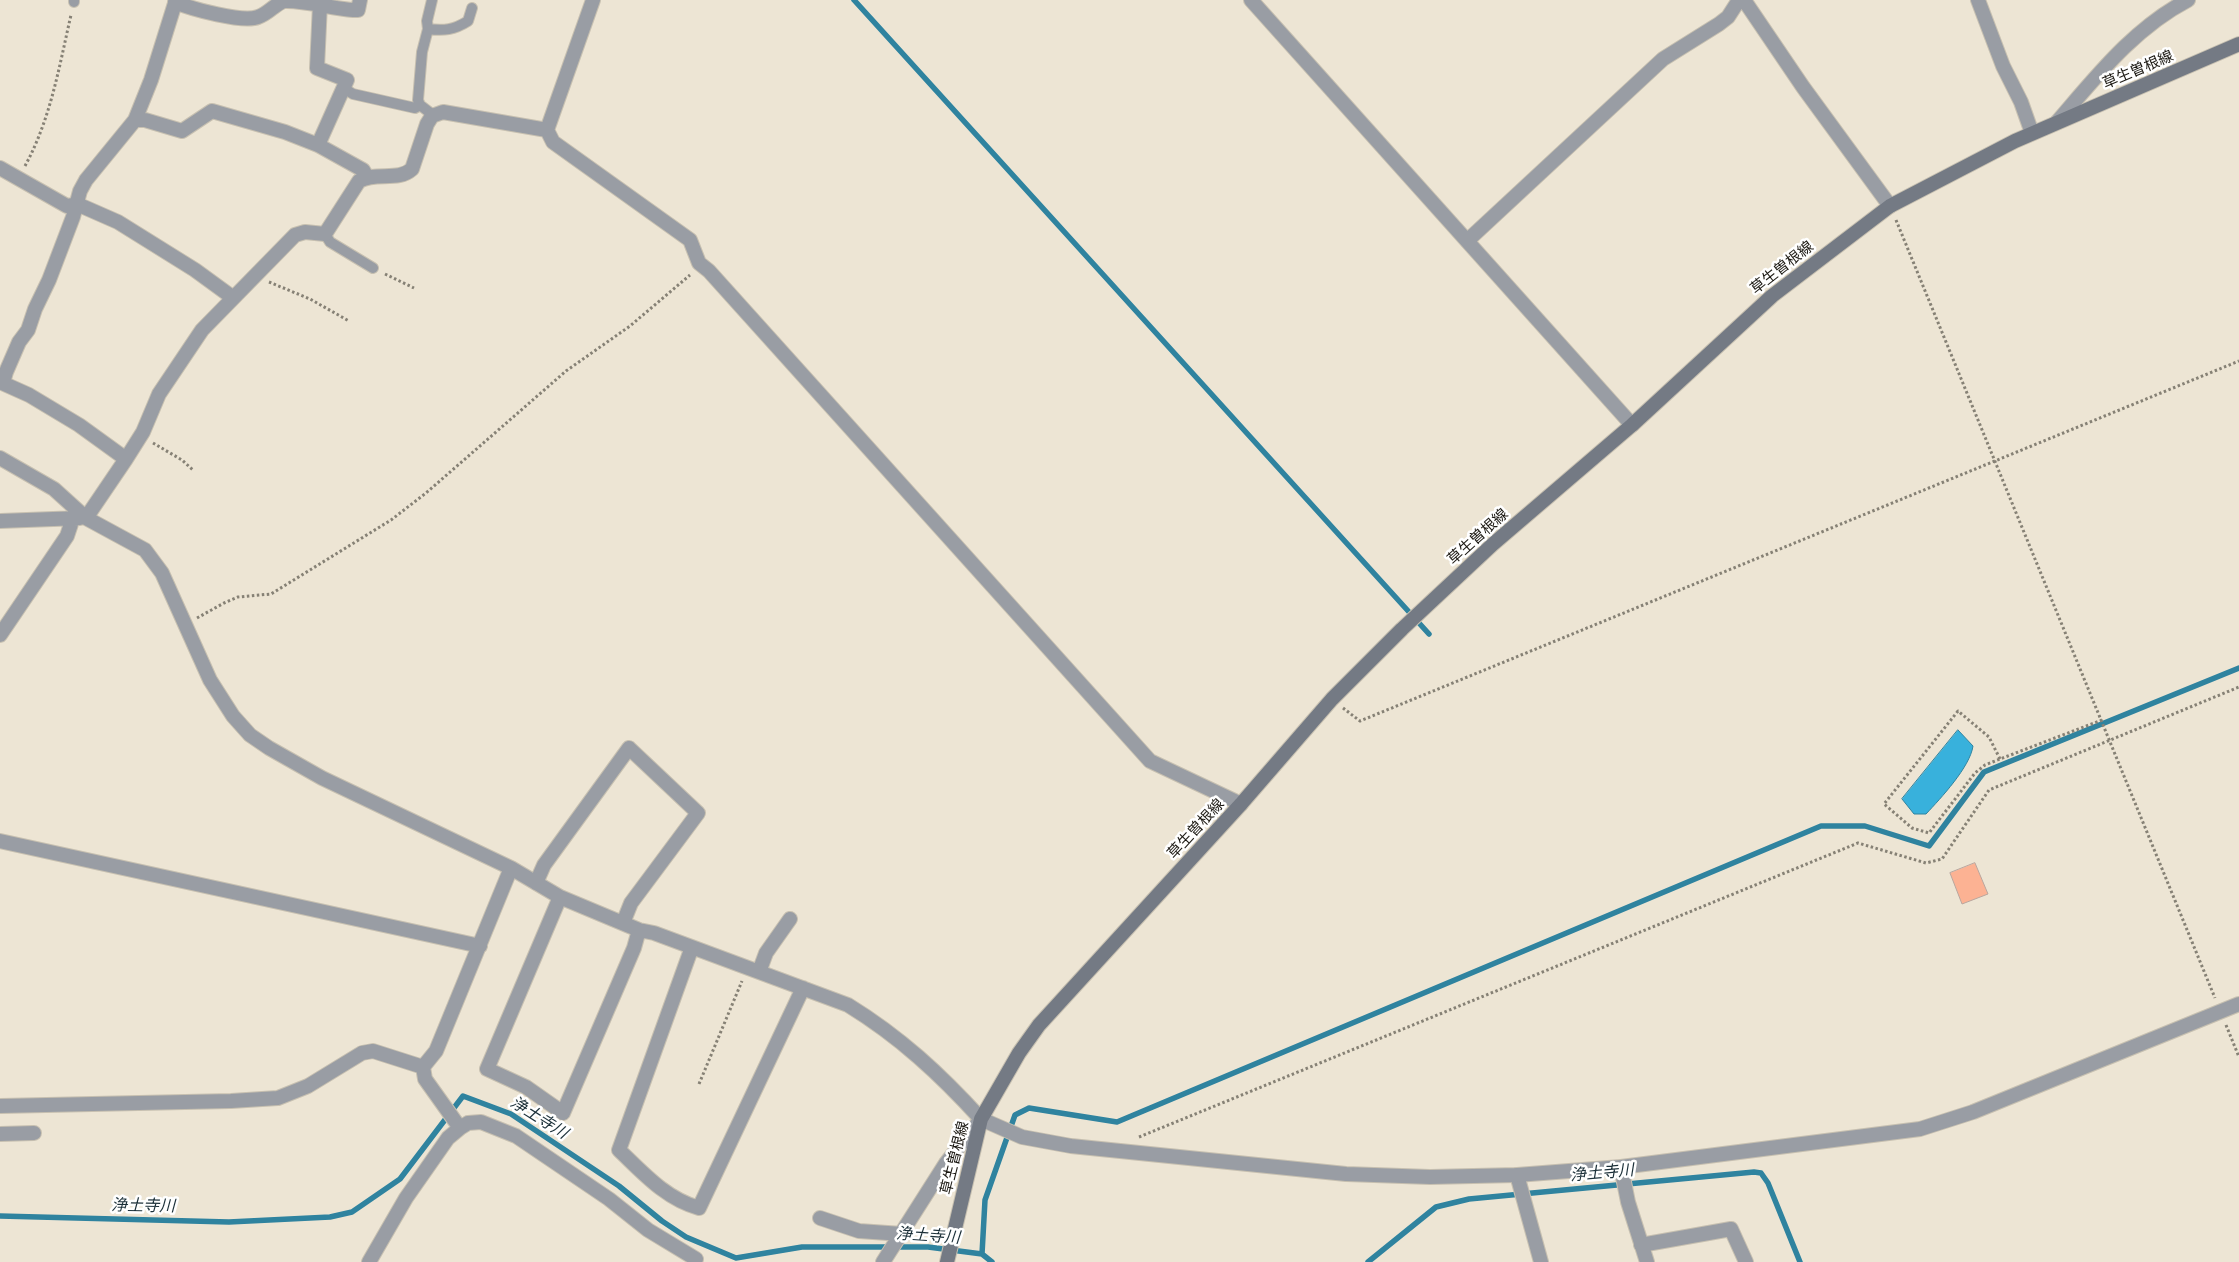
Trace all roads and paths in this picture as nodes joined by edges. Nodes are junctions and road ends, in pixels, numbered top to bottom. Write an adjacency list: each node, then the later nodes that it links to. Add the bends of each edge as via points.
1 (360, 0): 11 (street, via 358,10)
2 (432, 0): 13 (lane)
3 (593, 0): 20 (street)
4 (1251, 0): 29 (street)
5 (1739, 0): 29 (street, via 1728,18 1663,59)
6 (1744, 0): 27 (street)
7 (1978, 0): 21 (street)
8 (2188, 0): 19 (street, via 2170,9 2135,37 2101,70)
9 (74, 1): 25 (path, via 54,96)
10 (176, 1): 11 (street, via 187,7 250,20 284,1); 18 (street)
11 (320, 4): 15 (street, via 317,68 347,80)
12 (472, 8): 13 (lane, via 468,21 458,28 446,32)
13 (428, 29): 16 (lane, via 422,52)
14 (2239, 44): 19 (main road, 草生曽根線)
15 (345, 89): 16 (lane, via 415,108); 22 (street)
16 (420, 105): 17 (lane)
17 (433, 115): 20 (street, via 443,112); 24 (street, via 426,124 412,169 403,175)
18 (135, 120): 22 (street, via 182,131 212,111); 26 (street, via 86,180)
19 (2057, 122): 21 (main road, 草生曽根線)
20 (548, 130): 30 (street, via 553,142 564,151 690,240)
21 (2032, 133): 27 (main road, 草生曽根線)
22 (318, 145): 24 (street, via 363,170)
23 (0, 168): 25 (street)
24 (367, 177): 28 (street, via 360,181)
25 (18, 178): 26 (street, via 67,206)
26 (77, 204): 34 (street, via 118,222); 37 (street, via 49,280)
27 (1890, 206): 38 (main road, 草生曽根線, via 1772,296); 42 (path)
28 (325, 234): 31 (lane, via 330,242); 32 (street, via 304,232 295,235)
29 (1467, 241): 38 (street)
30 (699, 263): 46 (path, via 690,275 630,326 566,371 391,520 271,594 224,603); 53 (street, via 1150,761)
31 (373, 268): 33 (path)
32 (254, 276): 34 (street); 35 (path)
33 (414, 288)
34 (232, 297): 39 (street, via 202,330 159,394)
35 (349, 321)
36 (2239, 361): 42 (path)
37 (2, 383): 41 (street, via 79,425)
38 (1632, 425): 49 (main road, 草生曽根線, via 1493,544)
39 (143, 432): 41 (street); 43 (path, via 156,446 182,460)
40 (0, 458): 44 (street, via 54,489)
41 (126, 459): 44 (street)
42 (1996, 461): 49 (path, via 1360,722); 50 (path)
43 (194, 471)
44 (80, 518): 45 (street); 46 (street, via 145,550 162,572); 47 (street)
45 (0, 521)
46 (185, 625): 55 (street, via 210,680 233,716 250,735 290,762)
47 (0, 635)
48 (2239, 687): 51 (path)
49 (1332, 699): 53 (main road, 草生曽根線)
50 (2102, 720): 51 (path); 52 (path)
51 (2110, 740): 66 (path); 75 (path, via 1989,790 1942,859 1926,862 1858,843 1139,1137)
52 (2000, 759): 52 (path, via 1975,773 1929,833 1912,828 1884,804 1958,711 1989,737)
53 (1241, 804): 71 (main road, 草生曽根線, via 1039,1025)
54 (0, 841): 61 (street)
55 (511, 868): 56 (street); 61 (street)
56 (536, 882): 57 (street); 59 (street, via 544,865 629,748 698,813 632,904)
57 (560, 896): 59 (street); 60 (street, via 488,1068 563,1113)
58 (790, 919): 63 (street)
59 (623, 923): 60 (street)
60 (640, 930): 62 (street)
61 (480, 946): 68 (street, via 436,1050)
62 (692, 947): 63 (street); 64 (street, via 619,1150 683,1204 698,1208)
63 (753, 970): 64 (street); 69 (path)
64 (804, 988): 71 (street, via 848,1005 877,1023 914,1051)
65 (2239, 1004): 66 (street)
66 (2220, 1012): 67 (path); 76 (street, via 1973,1112 1920,1129)
67 (2239, 1057)
68 (423, 1066): 70 (street, via 373,1051 362,1052 308,1086 278,1098); 72 (street, via 425,1079)
69 (699, 1084)
70 (0, 1106)
71 (981, 1119): 75 (street, via 1022,1137); 79 (street, via 946,1163); 84 (main road, 草生曽根線)
72 (459, 1127): 81 (street, via 481,1122 516,1136 609,1199 648,1230); 82 (street, via 406,1198)
73 (34, 1133): 74 (street)
74 (0, 1134)
75 (1133, 1152): 77 (street, via 1346,1174)
76 (1621, 1167): 77 (street); 80 (street)
77 (1516, 1176): 85 (street)
78 (820, 1218): 79 (street, via 859,1231)
79 (901, 1236): 83 (street)
80 (1641, 1245): 86 (street); 87 (street, via 1731,1229)
81 (696, 1259)
82 (369, 1262)
83 (883, 1262)
84 (947, 1262)
85 (1538, 1262)
86 (1647, 1262)
87 (1746, 1262)

